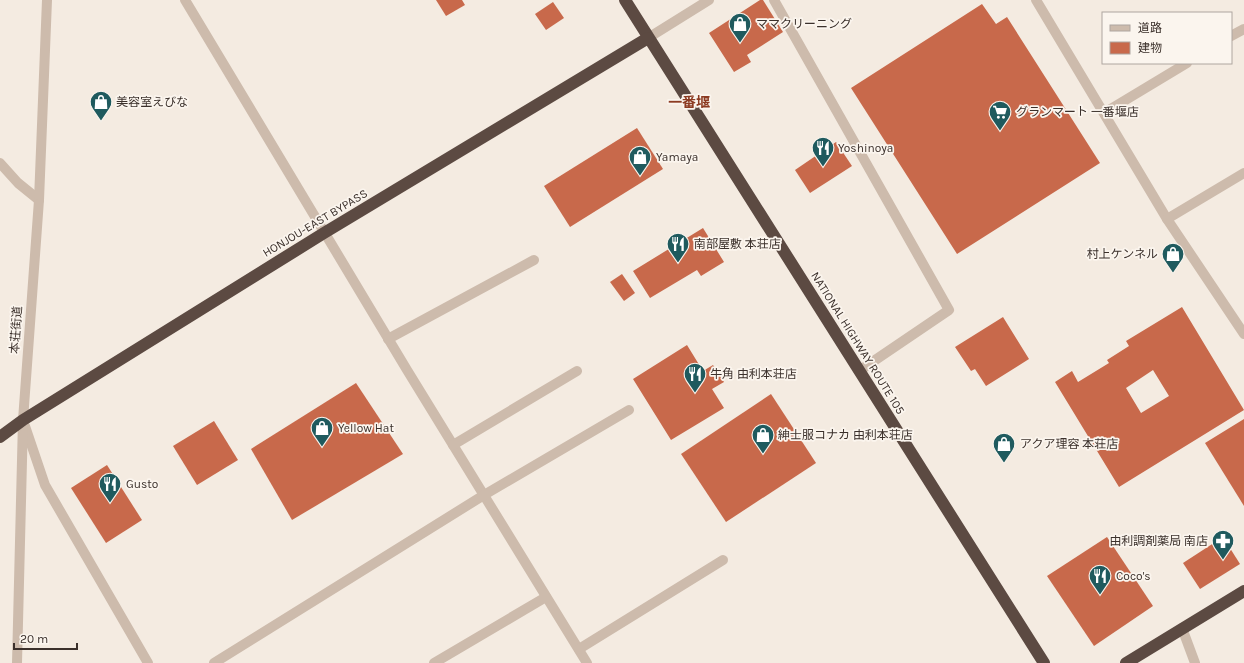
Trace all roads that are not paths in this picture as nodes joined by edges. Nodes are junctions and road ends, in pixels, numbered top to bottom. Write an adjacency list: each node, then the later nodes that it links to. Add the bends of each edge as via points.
1 (47, 0): 14 (street, 本荘街道)
2 (185, 0): 16 (street)
3 (626, 0): 9 (highway, NATIONAL HIGHWAY ROUTE 105)
4 (709, 0): 9 (street)
5 (774, 0): 20 (street, via 949,310)
6 (1036, 0): 11 (street)
7 (1244, 28): 8 (street)
8 (1232, 35)
9 (648, 38): 16 (highway, HONJOU-EAST BYPASS); 20 (highway, NATIONAL HIGHWAY ROUTE 105)
10 (1185, 64): 11 (street)
11 (1104, 113): 15 (street)
12 (0, 163): 14 (street, via 18,183)
13 (1244, 173): 15 (street)
14 (39, 200): 23 (street, 本荘街道)
15 (1167, 219): 18 (street)
16 (324, 233): 19 (street); 23 (highway, HONJOU-EAST BYPASS)
17 (534, 260): 19 (street)
18 (1244, 334)
19 (388, 339): 25 (street)
20 (859, 370): 37 (highway, NATIONAL HIGHWAY ROUTE 105)
21 (577, 371): 25 (street)
22 (629, 410): 26 (street)
23 (23, 420): 24 (highway, HONJOU-EAST BYPASS); 32 (street, 本荘街道); 33 (street, via 45,485)
24 (0, 437)
25 (453, 445): 26 (street)
26 (484, 495): 29 (street); 34 (street)
27 (723, 560): 31 (street)
28 (1244, 591): 30 (highway)
29 (546, 596): 31 (street); 35 (street)
30 (1182, 628): 38 (highway); 39 (street)
31 (579, 649): 36 (street)
32 (17, 663)
33 (148, 663)
34 (214, 663)
35 (434, 663)
36 (588, 663)
37 (1044, 663)
38 (1126, 663)
39 (1195, 663)

